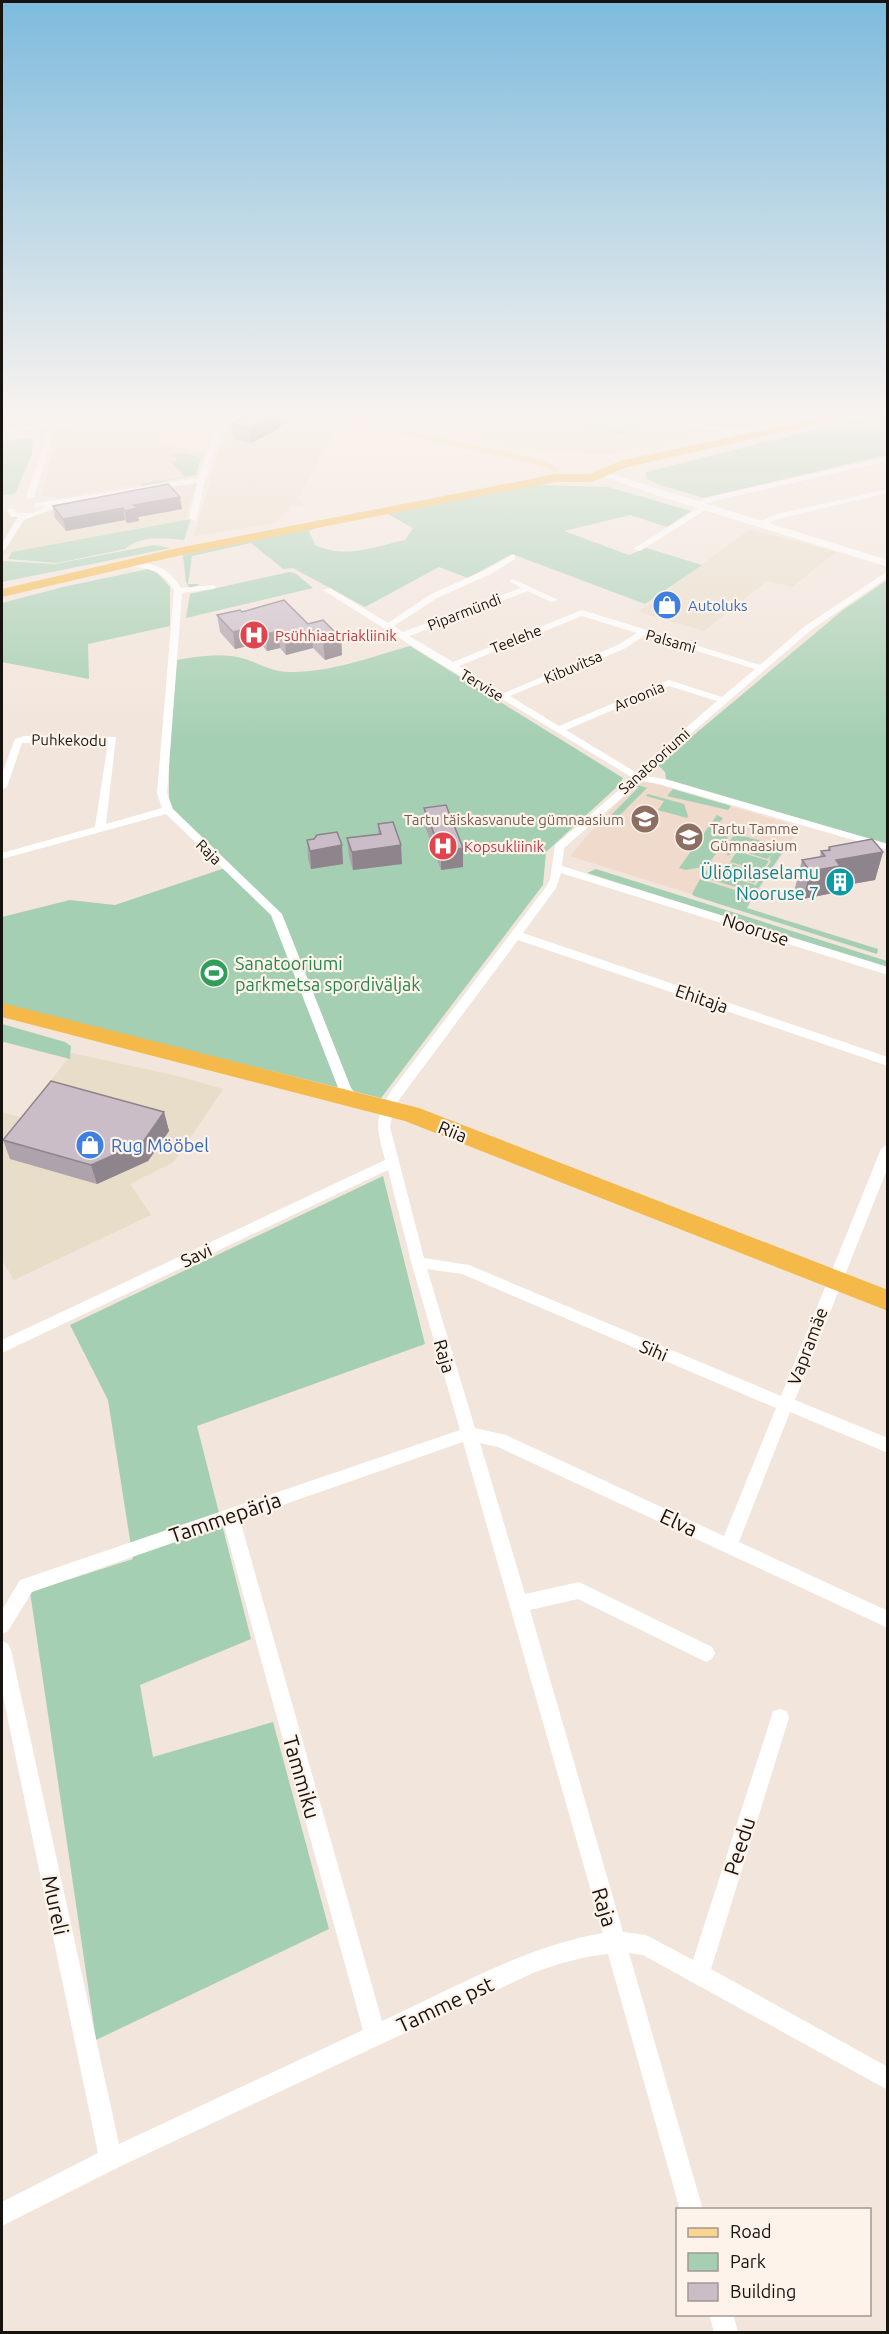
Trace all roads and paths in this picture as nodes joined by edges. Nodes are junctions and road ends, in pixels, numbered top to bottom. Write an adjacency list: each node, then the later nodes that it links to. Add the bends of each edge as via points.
1 (12, 522): 9 (street)
2 (16, 522): 10 (street)
3 (316, 522): 12 (highway)
4 (319, 522): 18 (highway)
5 (677, 522): 11 (street)
6 (751, 522): 8 (street)
7 (764, 522): 8 (street)
8 (758, 524): 15 (street)
9 (2, 540)
10 (2, 548)
11 (637, 549)
12 (173, 553): 14 (highway); 16 (street, via 165,563)
13 (512, 557): 26 (street, via 434,596)
14 (122, 565): 16 (street, via 154,565); 23 (highway)
15 (887, 566): 30 (street, Sanatooriumi)
16 (172, 581): 22 (street)
17 (513, 581): 20 (street)
18 (6, 585)
19 (213, 587): 22 (street)
20 (528, 588): 24 (street); 28 (street, Piparmündi)
21 (327, 590): 26 (street, Tervise)
22 (178, 591): 36 (street, via 162,793)
23 (2, 593)
24 (554, 600)
25 (582, 613): 27 (street, Palsami); 29 (street, Teelehe)
26 (387, 627): 28 (street, Tervise)
27 (642, 633): 30 (street, Palsami); 31 (street, Kibuvitsa, via 621,647)
28 (401, 636): 29 (street, Tervise)
29 (450, 666): 31 (street, Tervise)
30 (760, 668): 32 (street, Sanatooriumi)
31 (501, 697): 33 (street, Tervise)
32 (722, 700): 33 (street, Aroonia, via 669,682); 34 (street, Sanatooriumi, via 646,767)
33 (558, 730): 34 (street, Tervise)
34 (639, 778): 38 (street, via 666,782); 40 (street, Sanatooriumi, via 559,847)
35 (2, 787): 37 (street, Puhkekodu, via 18,741 113,739)
36 (168, 810): 37 (street); 46 (street, Raja, via 276,914 345,1090)
37 (100, 830): 39 (street)
38 (888, 847)
39 (2, 856)
40 (556, 868): 41 (street, Sanatooriumi, via 551,888); 42 (street, Nooruse)
41 (516, 935): 45 (street, Ehitaja); 47 (street, Sanatooriumi)
42 (888, 971)
43 (2, 1010): 46 (highway, Riia)
44 (2, 1019): 47 (highway, Riia, via 89,1044)
45 (888, 1062)
46 (353, 1098): 47 (highway, Riia)
47 (386, 1112): 49 (street, Raja, via 383,1127); 51 (highway, Riia)
48 (888, 1149): 51 (street, Vapramäe)
49 (391, 1164): 50 (street, Raja); 54 (street, Savi)
50 (419, 1265): 55 (street, Sihi, via 464,1269); 56 (street, Raja)
51 (832, 1284): 52 (highway, Riia); 53 (highway, Riia); 55 (street, Vapramäe)
52 (888, 1301)
53 (888, 1310)
54 (2, 1347)
55 (784, 1404): 57 (street, Sihi); 59 (street, Vapramäe)
56 (467, 1434): 58 (street, Tammepärja); 59 (street, Elva, via 500,1440); 60 (street, Raja)
57 (888, 1446)
58 (230, 1516): 62 (street, Tammepärja, via 26,1586); 68 (street, Tammiku)
59 (729, 1545): 61 (street, Elva)
60 (519, 1604): 64 (street, via 579,1590); 66 (street, Raja)
61 (888, 1620)
62 (2, 1625)
63 (2, 1650): 70 (street, Mureli)
64 (706, 1653)
65 (780, 1718): 67 (street, Peedu)
66 (616, 1942): 67 (street, Tamme pst, via 646,1945); 68 (street, Tamme pst, via 591,1944 532,1963); 71 (street, Raja)
67 (699, 1974): 69 (street, Tamme pst)
68 (376, 2037): 70 (street, Tamme pst)
69 (888, 2079)
70 (111, 2159): 72 (street, Tamme pst)
71 (691, 2208)
72 (2, 2214)
73 (722, 2316): 74 (street)
74 (726, 2332)

